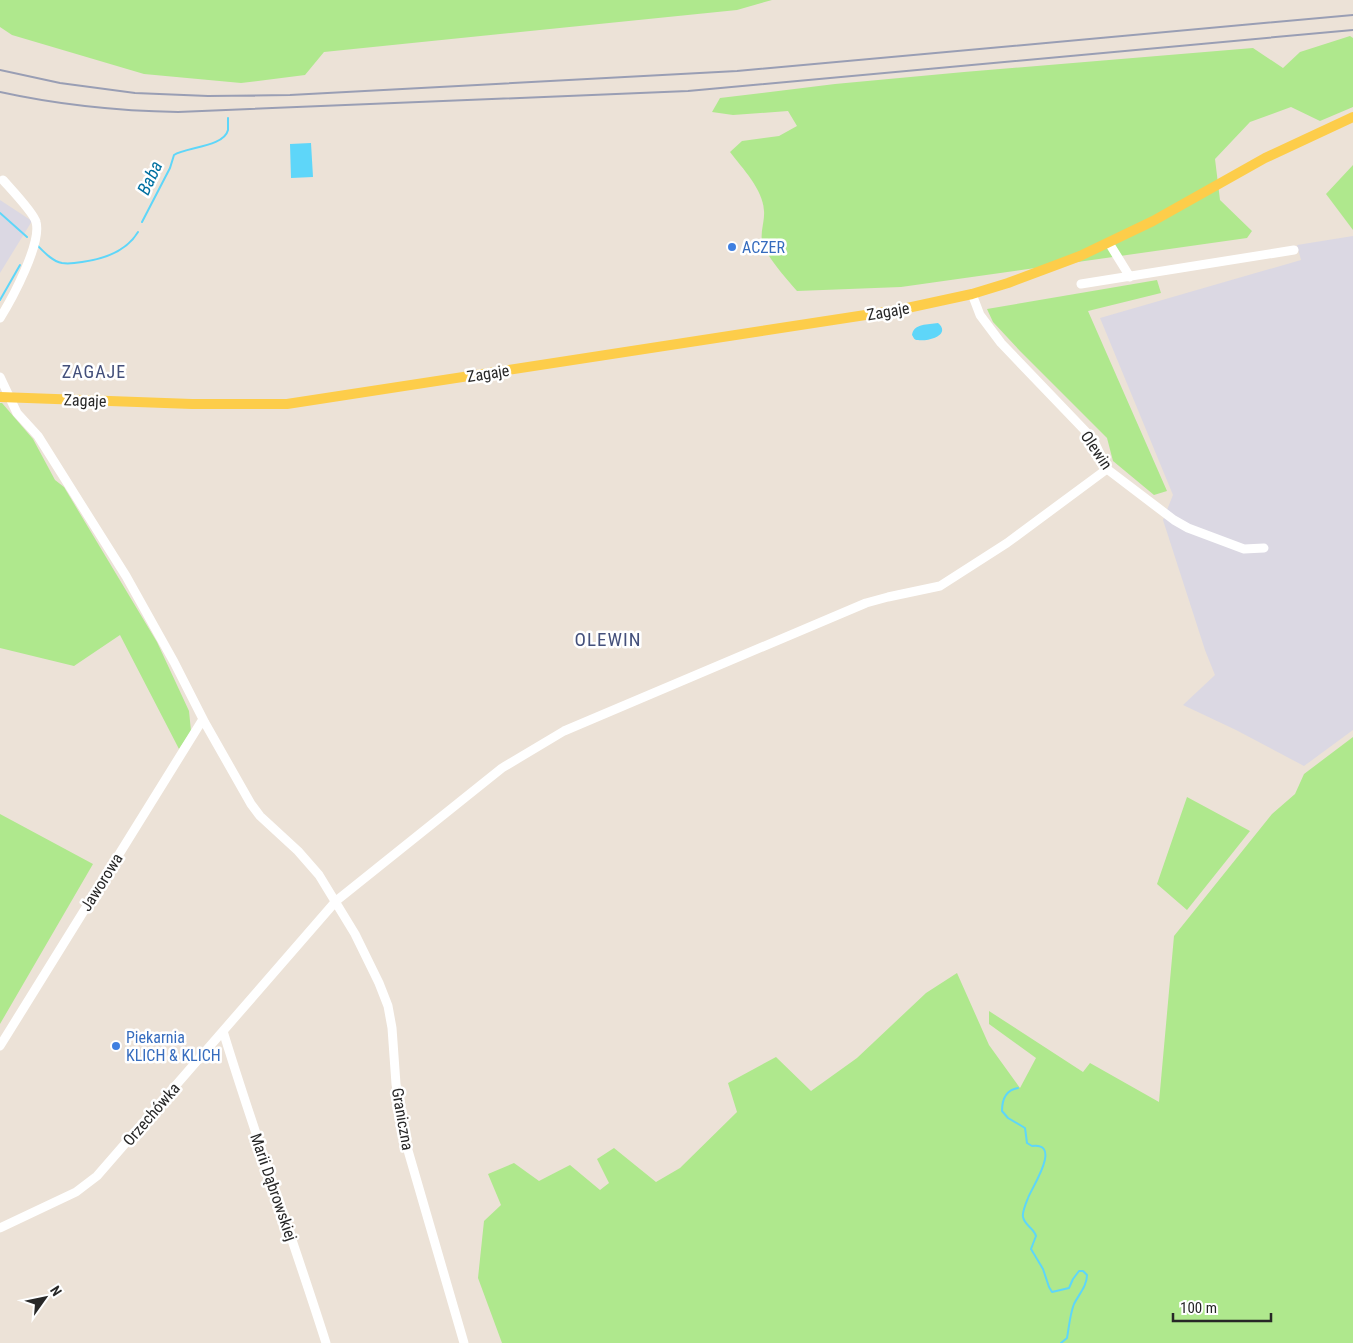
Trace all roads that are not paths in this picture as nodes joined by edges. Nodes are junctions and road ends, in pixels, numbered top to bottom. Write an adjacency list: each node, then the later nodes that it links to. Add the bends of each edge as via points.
1 (1353, 117): 3 (main road, Zagaje, via 1265,158)
2 (3, 180): 8 (street, via 36,221 36,236 20,282)
3 (1109, 243): 5 (street); 7 (main road, Zagaje)
4 (1294, 250): 5 (street)
5 (1130, 277): 6 (street)
6 (1081, 284)
7 (972, 294): 10 (main road, Zagaje, via 898,310 287,404); 11 (street, Olewin, via 980,315 1000,343 1093,439)
8 (0, 318)
9 (0, 377): 10 (street, Graniczna)
10 (4, 397): 13 (street, Graniczna, via 38,436 126,576)
11 (1107, 469): 12 (street, Olewin, via 1170,518 1188,528 1244,549); 14 (street, Orzechówka, via 1007,543 940,586 866,603 546,740 502,768)
12 (1264, 548)
13 (203, 719): 14 (street, Graniczna, via 251,804 272,829 310,863); 16 (street, Jaworowa)
14 (336, 901): 15 (street, Orzechówka); 19 (street, Graniczna, via 368,959 388,1006 407,1147)
15 (223, 1032): 17 (street, Orzechówka, via 97,1176 76,1192); 18 (street, Marii Dąbrowskiej)
16 (0, 1046)
17 (0, 1228)
18 (326, 1343)
19 (464, 1343)

